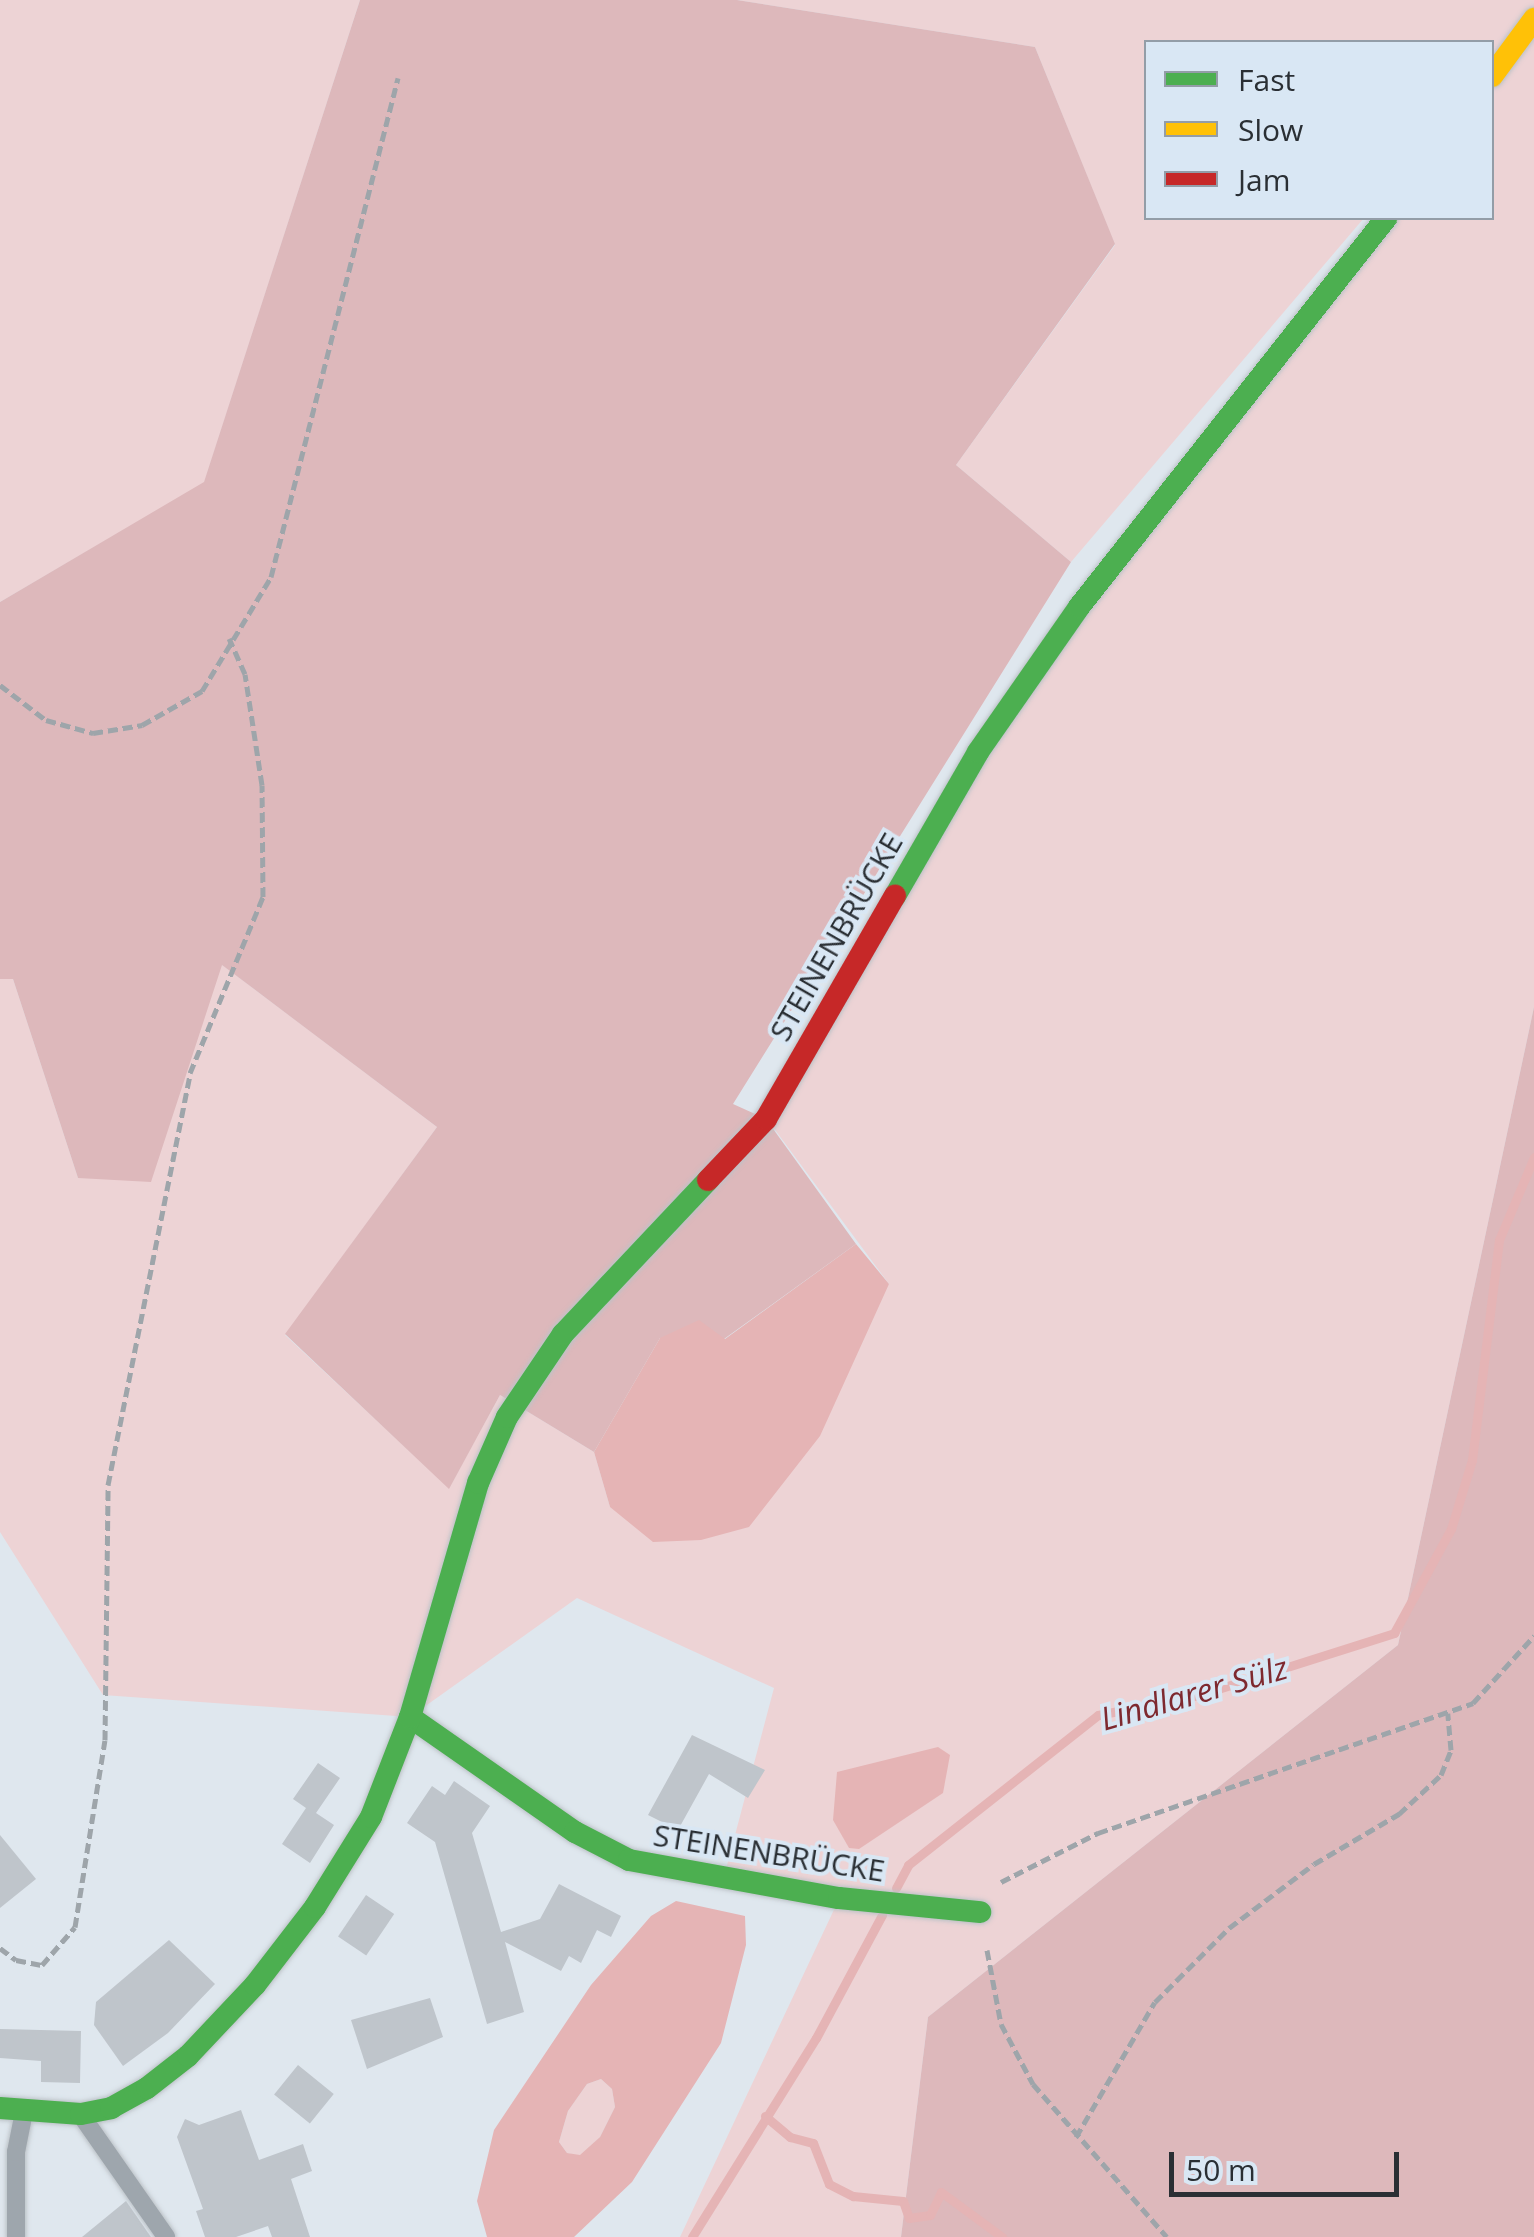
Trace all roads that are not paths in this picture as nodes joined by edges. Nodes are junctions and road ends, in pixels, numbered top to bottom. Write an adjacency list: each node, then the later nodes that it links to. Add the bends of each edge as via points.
1 (1534, 19): 2 (main road)
2 (1494, 73)
3 (1384, 220): 4 (main road, STEINENBRÜCKE, via 1079,607 978,752 766,1118 563,1334 507,1417 478,1482)
4 (410, 1717): 5 (main road, STEINENBRÜCKE, via 575,1832 629,1860 924,1909); 8 (main road, STEINENBRÜCKE, via 371,1817 315,1907 255,1985 188,2056 146,2088 112,2108)
5 (980, 1912)
6 (0, 2108): 7 (main road, STEINENBRÜCKE)
7 (24, 2112): 8 (main road, STEINENBRÜCKE); 9 (lane, via 16,2152)
8 (81, 2114): 10 (lane)
9 (16, 2237)
10 (166, 2237)

